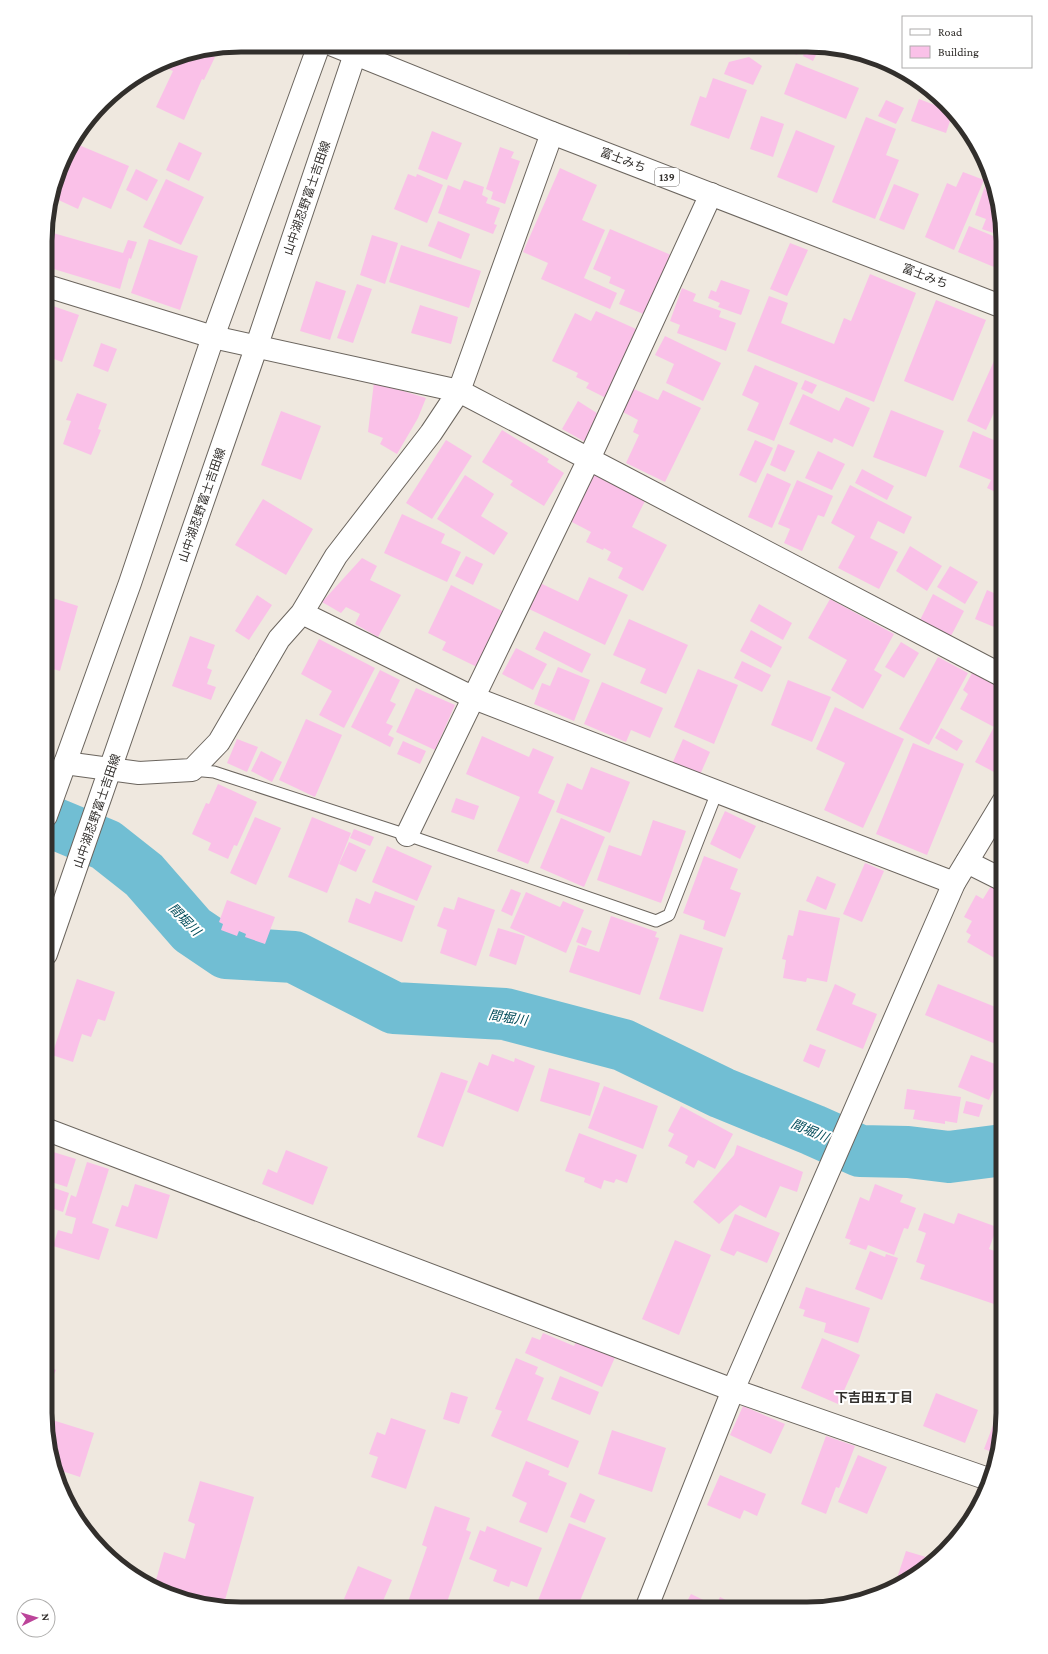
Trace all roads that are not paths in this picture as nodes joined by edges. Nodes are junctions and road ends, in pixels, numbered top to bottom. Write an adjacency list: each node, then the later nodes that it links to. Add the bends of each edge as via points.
1 (316, 52): 8 (main road)
2 (356, 52): 9 (main road, 山中湖忍野富士吉田線)
3 (362, 52): 4 (main road, 富士みち / 139)
4 (552, 133): 5 (main road, 富士みち / 139); 10 (main road)
5 (711, 194): 7 (main road, 富士みち / 139); 11 (main road)
6 (52, 288): 8 (main road)
7 (996, 304)
8 (213, 337): 9 (main road); 15 (main road, via 130,583)
9 (256, 348): 10 (main road); 16 (main road, 山中湖忍野富士吉田線)
10 (459, 391): 11 (main road); 12 (main road, via 431,433 336,556)
11 (589, 459): 13 (main road); 14 (main road)
12 (302, 613): 14 (main road); 17 (main road, via 279,639 219,742)
13 (996, 672)
14 (474, 698): 18 (main road); 21 (main road)
15 (64, 763): 16 (main road); 19 (main road)
16 (112, 769): 17 (main road, via 140,773); 25 (main road, 山中湖忍野富士吉田線)
17 (192, 770): 21 (lane, via 214,772)
18 (717, 792): 21 (lane, via 669,915 656,921); 24 (main road)
19 (52, 799)
20 (996, 814): 22 (main road)
21 (407, 835)
22 (967, 862): 23 (main road); 24 (main road)
23 (996, 876)
24 (954, 883): 27 (main road)
25 (52, 937)
26 (52, 1132): 27 (main road)
27 (733, 1390): 28 (main road); 29 (main road)
28 (985, 1478)
29 (648, 1602)

